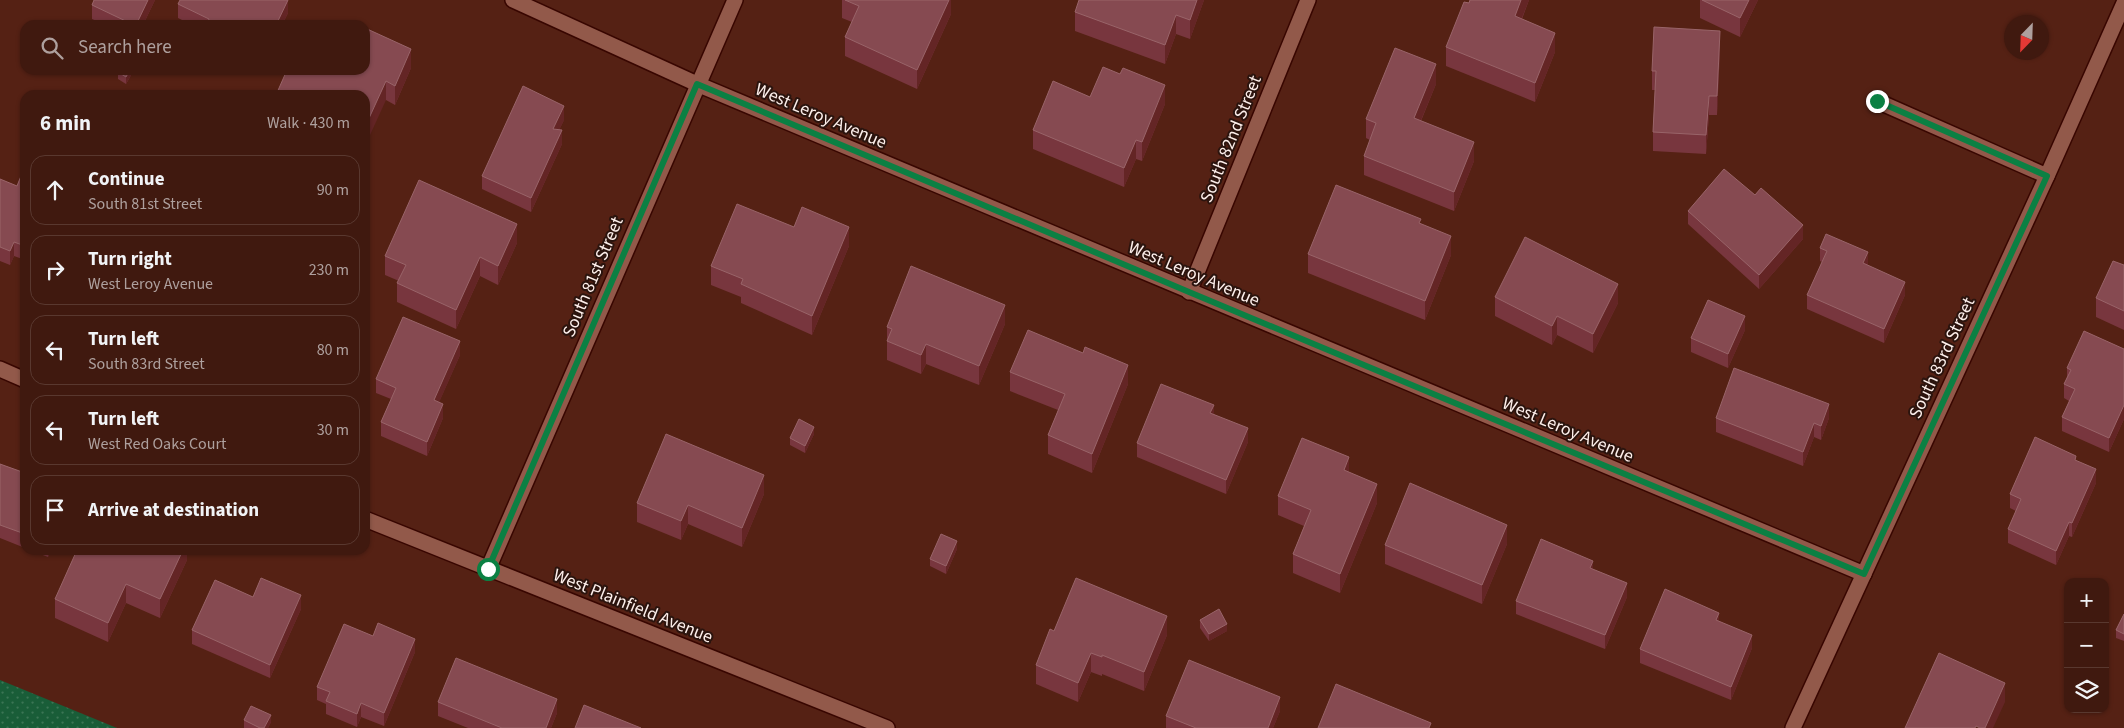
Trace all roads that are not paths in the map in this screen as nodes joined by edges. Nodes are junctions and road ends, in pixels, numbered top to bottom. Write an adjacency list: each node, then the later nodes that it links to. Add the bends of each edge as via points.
1 (513, 0): 5 (street, West Leroy Avenue)
2 (735, 0): 5 (street, South 81st Street)
3 (1308, 0): 8 (street, South 82nd Street)
4 (2124, 3): 7 (street, South 83rd Street)
5 (697, 84): 8 (street, West Leroy Avenue); 12 (street, South 81st Street)
6 (1877, 101): 7 (street)
7 (2047, 176): 13 (street, South 83rd Street)
8 (1189, 292): 13 (street, West Leroy Avenue)
9 (0, 370): 10 (street)
10 (20, 378)
11 (370, 521): 12 (street, West Plainfield Avenue)
12 (488, 569): 14 (street, West Plainfield Avenue)
13 (1864, 574): 15 (street, South 83rd Street)
14 (887, 728)
15 (1793, 728)

